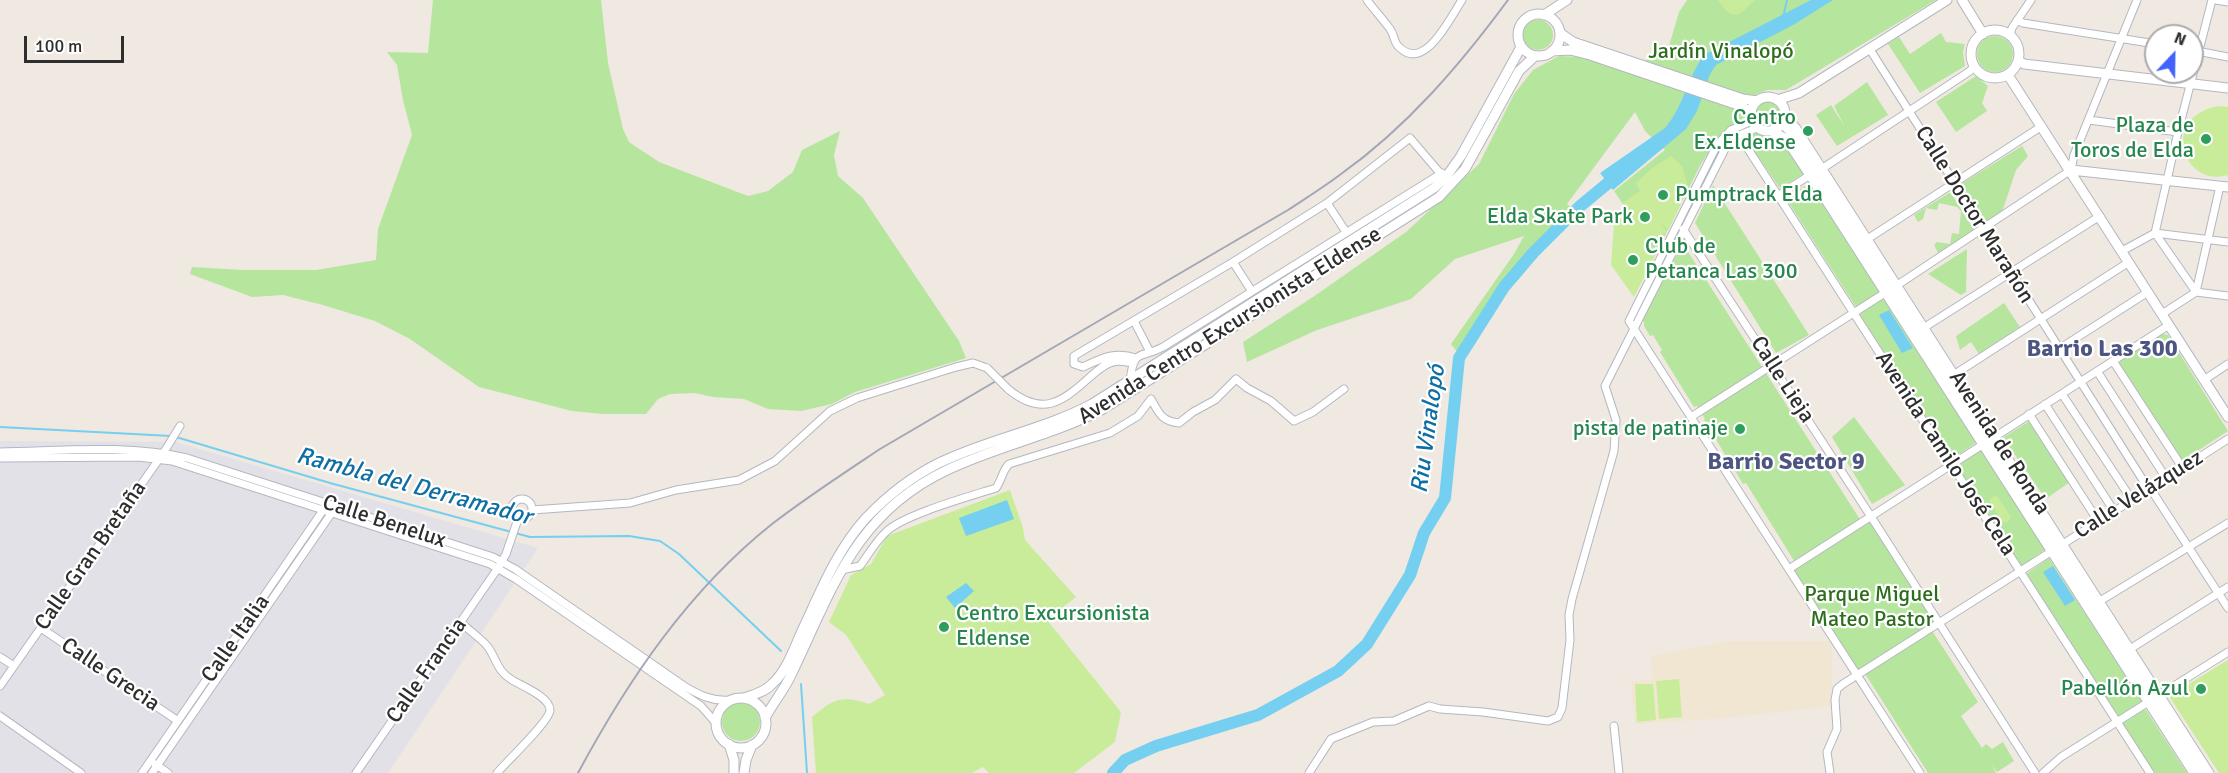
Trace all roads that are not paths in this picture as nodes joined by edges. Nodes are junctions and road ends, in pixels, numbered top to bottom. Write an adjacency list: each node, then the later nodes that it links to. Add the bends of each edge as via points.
1 (1367, 0): 2 (street, via 1391,31 1396,45 1407,53 1420,54 1429,48)
2 (1462, 0)
3 (1567, 0): 10 (street); 12 (street)
4 (1947, 0): 19 (street)
5 (1962, 0): 14 (street)
6 (2031, 0): 11 (street)
7 (2137, 0): 16 (street)
8 (2214, 0): 9 (street); 13 (street)
9 (2228, 2)
10 (1544, 15): 12 (street); 18 (street, via 1532,16 1522,23 1518,35)
11 (2017, 20): 15 (street); 16 (street)
12 (1558, 28): 20 (street, via 1558,43); 26 (street, via 1573,42)
13 (2204, 28)
14 (1983, 34): 15 (street, via 1997,30); 25 (street, via 1972,48)
15 (2010, 35): 24 (street, via 2019,46)
16 (2121, 39): 17 (street); 27 (street)
17 (2144, 42)
18 (1521, 47): 22 (street); 46 (street, Avenida Centro Excursionista Eldense, via 1461,156)
19 (1869, 48): 32 (street); 36 (street, Calle Doctor Marañón)
20 (1552, 51): 22 (street); 26 (street, via 1580,52)
21 (2204, 52): 23 (street)
22 (1535, 56): 119 (street, Avenida Centro Excursionista Eldense, via 1519,71 1465,169 1438,197 1103,409 923,482 873,524)
23 (2228, 57)
24 (2019, 61): 27 (street); 28 (street)
25 (1974, 66): 28 (street, via 1989,78); 36 (street)
26 (1643, 70): 35 (street)
27 (2107, 73): 29 (street); 39 (street)
28 (2008, 75): 40 (street)
29 (2144, 78)
30 (2190, 84): 31 (street); 42 (street)
31 (2228, 88)
32 (1799, 93): 33 (street); 37 (street)
33 (1777, 100): 34 (street, via 1769,97); 37 (street)
34 (1757, 101): 35 (street); 38 (street)
35 (1742, 102): 38 (street)
36 (1908, 112): 44 (street); 49 (street, Calle Doctor Marañón)
37 (1784, 116): 41 (street); 44 (street, Avenida de Ronda); 65 (street, Avenida de Ronda)
38 (1754, 120): 41 (street); 43 (street); 76 (street, via 1731,130 1717,146 1629,321)
39 (2089, 120): 42 (street); 45 (street, via 2073,155)
40 (2042, 126): 45 (street); 49 (street)
41 (1772, 131): 47 (street, Avenida de Ronda, via 1786,140)
42 (2178, 132): 48 (street)
43 (1739, 135): 51 (street, Avenida Camilo José Cela); 55 (street, via 1725,149)
44 (1823, 168): 58 (street, Avenida de Ronda)
45 (2071, 170): 48 (street); 53 (street); 54 (street)
46 (1445, 173): 52 (street, via 1410,138); 56 (street); 80 (street, Avenida Centro Excursionista Eldense, via 1427,193)
47 (1810, 175): 51 (street); 65 (street, Avenida de Ronda)
48 (2167, 180): 50 (street); 57 (street)
49 (1954, 183): 54 (street, Calle Doctor Marañón); 58 (street)
50 (2224, 187): 59 (street)
51 (1779, 195): 70 (street, Avenida Camilo José Cela)
52 (1327, 203): 56 (street); 62 (street)
53 (2100, 216): 61 (street); 64 (street)
54 (1983, 228): 64 (street, Calle Doctor Marañón); 65 (street)
55 (1683, 229): 76 (street); 85 (street, Calle Lieja)
56 (1346, 232): 66 (street)
57 (2155, 233): 59 (street); 61 (street); 68 (street)
58 (1869, 238): 65 (street, Avenida de Ronda)
59 (2208, 240): 60 (street); 68 (street)
60 (2228, 242)
61 (2122, 251): 63 (street)
62 (1233, 262): 66 (street); 73 (street)
63 (2129, 262): 67 (street); 72 (street)
64 (2011, 273): 72 (street, Calle Doctor Marañón); 75 (street)
65 (1892, 289): 70 (street); 75 (street, Avenida de Ronda); 99 (street, Avenida de Ronda)
66 (1251, 290): 79 (street)
67 (2148, 292): 71 (street); 78 (street)
68 (2196, 292): 69 (street); 71 (street)
69 (2228, 296)
70 (1854, 313): 85 (street); 103 (street, Avenida Camilo José Cela)
71 (2162, 314): 74 (street)
72 (2041, 320): 78 (street, Calle Doctor Marañón); 87 (street)
73 (1134, 321): 77 (street); 79 (street)
74 (2169, 325): 82 (street); 88 (street)
75 (1925, 327): 87 (street, Avenida de Ronda)
76 (1634, 328): 95 (street); 154 (street, via 1605,386 1616,420 1614,451 1572,598 1558,717 1548,721 1429,706 1394,721 1373,722 1331,739)
77 (1086, 349): 83 (street); 83 (street, via 1074,356 1074,364 1083,367)
78 (2060, 349): 90 (street, Calle Doctor Marañón)
79 (1151, 352): 80 (street); 81 (street, via 1140,354)
80 (1172, 355): 89 (street, Avenida Centro Excursionista Eldense)
81 (1134, 361): 83 (street, via 1118,354); 89 (street); 109 (street, bridge, via 1106,364 1068,397 1051,404 1033,404 1020,398 987,368 973,363 956,367 857,398 830,411 775,461 739,480 676,490 630,503)
82 (2113, 361): 86 (street); 104 (street)
83 (1094, 362)
84 (2228, 364): 88 (street)
85 (1772, 365): 95 (street); 111 (street, Calle Lieja)
86 (2097, 371): 90 (street); 105 (street)
87 (1955, 374): 99 (street, Avenida de Ronda)
88 (2204, 380): 96 (street)
89 (1130, 381): 134 (street, Avenida Centro Excursionista Eldense, via 1065,417 938,464 896,491 862,523 842,550 776,680)
90 (2080, 382): 92 (street); 106 (street, Calle Doctor Marañón)
91 (1344, 389): 119 (street, via 1294,422 1271,401 1236,379 1215,400 1179,423 1159,416 1151,399 1138,416 1110,433 1009,464 996,488 894,525 860,566)
92 (2062, 394): 93 (street); 107 (street)
93 (2045, 404): 94 (street); 110 (street)
94 (2029, 414): 99 (street); 113 (street)
95 (1691, 417): 118 (street)
96 (2228, 417)
97 (178, 429): 101 (street, Calle Gran Bretaña)
98 (2228, 439): 104 (street, Calle Velázquez)
99 (1989, 440): 103 (street); 115 (street, Avenida de Ronda)
100 (0, 452): 101 (street, Calle Benelux, via 111,450)
101 (162, 455): 102 (street, Calle Benelux); 108 (street, Calle Benelux, via 187,458); 127 (street, Calle Gran Bretaña)
102 (0, 458)
103 (1951, 464): 111 (street); 120 (street, Avenida Camilo José Cela)
104 (2182, 467): 105 (street, Calle Velázquez)
105 (2166, 478): 106 (street, Calle Velázquez)
106 (2150, 488): 107 (street, Calle Velázquez); 116 (street, Calle Doctor Marañón)
107 (2132, 500): 110 (street, Calle Velázquez)
108 (330, 508): 117 (street, Calle Benelux); 139 (street, Calle Italia); 145 (street, Calle Italia)
109 (532, 510): 112 (street, via 527,518); 112 (street, via 530,503 518,500 512,511)
110 (2114, 511): 113 (street, Calle Velázquez)
111 (1870, 515): 118 (street); 126 (street, Calle Lieja)
112 (518, 519): 117 (street, Calle Francia)
113 (2098, 521): 115 (street, Calle Velázquez)
114 (2228, 523): 116 (street)
115 (2057, 547): 120 (street, Calle Velázquez); 123 (street, Avenida de Ronda); 135 (street, Avenida de Ronda)
116 (2189, 547): 122 (street, Calle Doctor Marañón); 123 (street)
117 (500, 565): 125 (street, Calle Francia); 136 (street, Calle Benelux, via 684,686 706,697); 141 (street, Calle Benelux, via 701,706)
118 (1789, 569): 132 (street)
119 (841, 570): 138 (street, Avenida Centro Excursionista Eldense, via 786,686)
120 (2020, 572): 126 (street, Calle Velázquez); 140 (street, Avenida Camilo José Cela)
121 (2228, 587): 122 (street)
122 (2218, 593): 124 (street, Calle Doctor Marañón); 128 (street)
123 (2100, 601): 128 (street, Avenida de Ronda)
124 (2228, 608)
125 (461, 622): 150 (street, Calle Francia); 151 (street, via 488,647 503,673 526,686 550,708 532,736)
126 (1940, 623): 132 (street, Calle Velázquez); 158 (street, Calle Lieja)
127 (41, 628): 131 (street, Calle Gran Bretaña); 139 (street, Calle Grecia)
128 (2130, 649): 135 (street, Avenida de Ronda)
129 (2228, 652): 135 (street)
130 (0, 657): 131 (street)
131 (14, 666): 133 (street, Calle Gran Bretaña)
132 (1857, 675): 156 (street, Calle Velázquez, via 1837,689 1837,729 1827,752); 157 (street)
133 (0, 686)
134 (744, 698): 136 (street); 138 (street, via 757,704)
135 (2154, 698): 140 (street); 161 (street, Avenida de Ronda); 162 (street, Avenida de Ronda); 163 (street, Avenida de Ronda)
136 (731, 700): 141 (street, via 718,712)
137 (0, 717): 146 (street)
138 (765, 717): 144 (street, via 764,730)
139 (178, 721): 145 (street, Calle Italia)
140 (2117, 721): 159 (street); 160 (street, Avenida Camilo José Cela)
141 (716, 723): 143 (street, via 718,733)
142 (1614, 726): 155 (street)
143 (729, 744): 144 (street); 152 (street)
144 (752, 745): 153 (street)
145 (154, 763): 147 (street, Calle Italia); 148 (street, Calle Italia); 149 (street)
146 (81, 773)
147 (142, 773)
148 (152, 773)
149 (168, 773)
150 (356, 773)
151 (497, 773)
152 (734, 773)
153 (744, 773)
154 (1309, 773)
155 (1619, 773)
156 (1830, 773)
157 (1920, 773)
158 (2035, 773)
159 (2043, 773)
160 (2150, 773)
161 (2194, 773)
162 (2202, 773)
163 (2210, 773)

